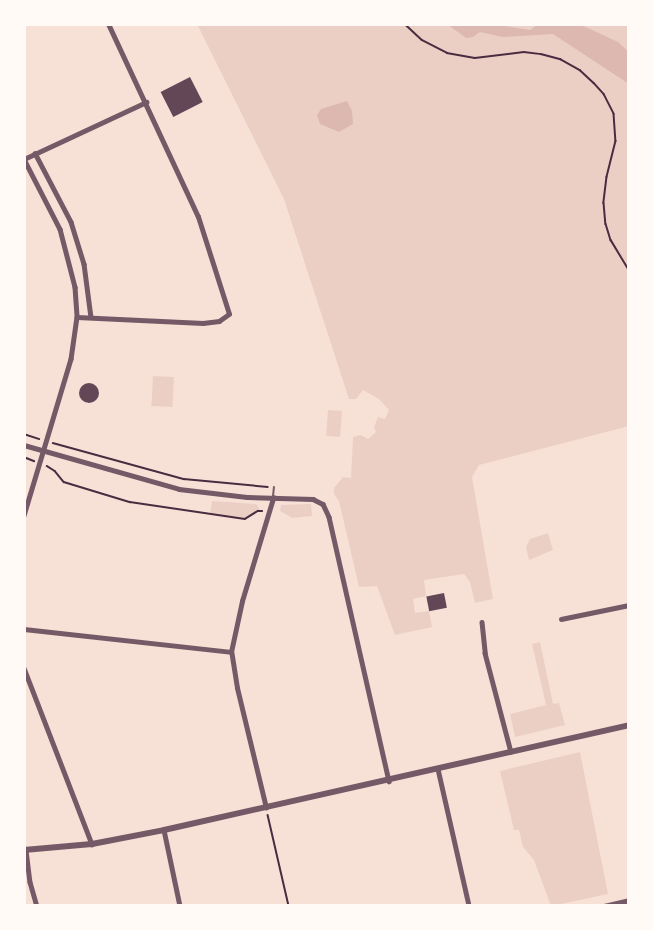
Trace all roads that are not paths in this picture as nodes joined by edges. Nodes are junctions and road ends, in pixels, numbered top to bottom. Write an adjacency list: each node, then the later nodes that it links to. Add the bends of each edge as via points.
1 (108, 24): 2 (street)
2 (146, 102): 3 (street); 6 (street, via 198,217 229,314 219,321 203,323)
3 (34, 153): 4 (street); 6 (street, via 71,222 84,264)
4 (24, 159): 5 (street, via 60,229 75,287)
5 (77, 317): 6 (street); 8 (street, via 71,359)
6 (91, 317)
7 (24, 445): 8 (street)
8 (42, 450): 10 (street, via 179,489); 11 (street)
9 (274, 487): 10 (lane)
10 (273, 498): 16 (street); 21 (street, via 313,499 323,504 329,517)
11 (24, 516)
12 (629, 605): 13 (street)
13 (561, 619)
14 (482, 622): 19 (street)
15 (24, 629): 16 (street)
16 (231, 652): 22 (street)
17 (24, 668): 24 (street)
18 (629, 724): 19 (street)
19 (511, 752): 20 (street)
20 (438, 769): 21 (street); 29 (street)
21 (389, 781): 22 (street)
22 (266, 808): 23 (street)
23 (164, 830): 24 (street); 28 (street)
24 (92, 844): 25 (street)
25 (25, 850): 27 (street)
26 (629, 900): 30 (street)
27 (37, 906)
28 (180, 906)
29 (469, 906)
30 (604, 906)

